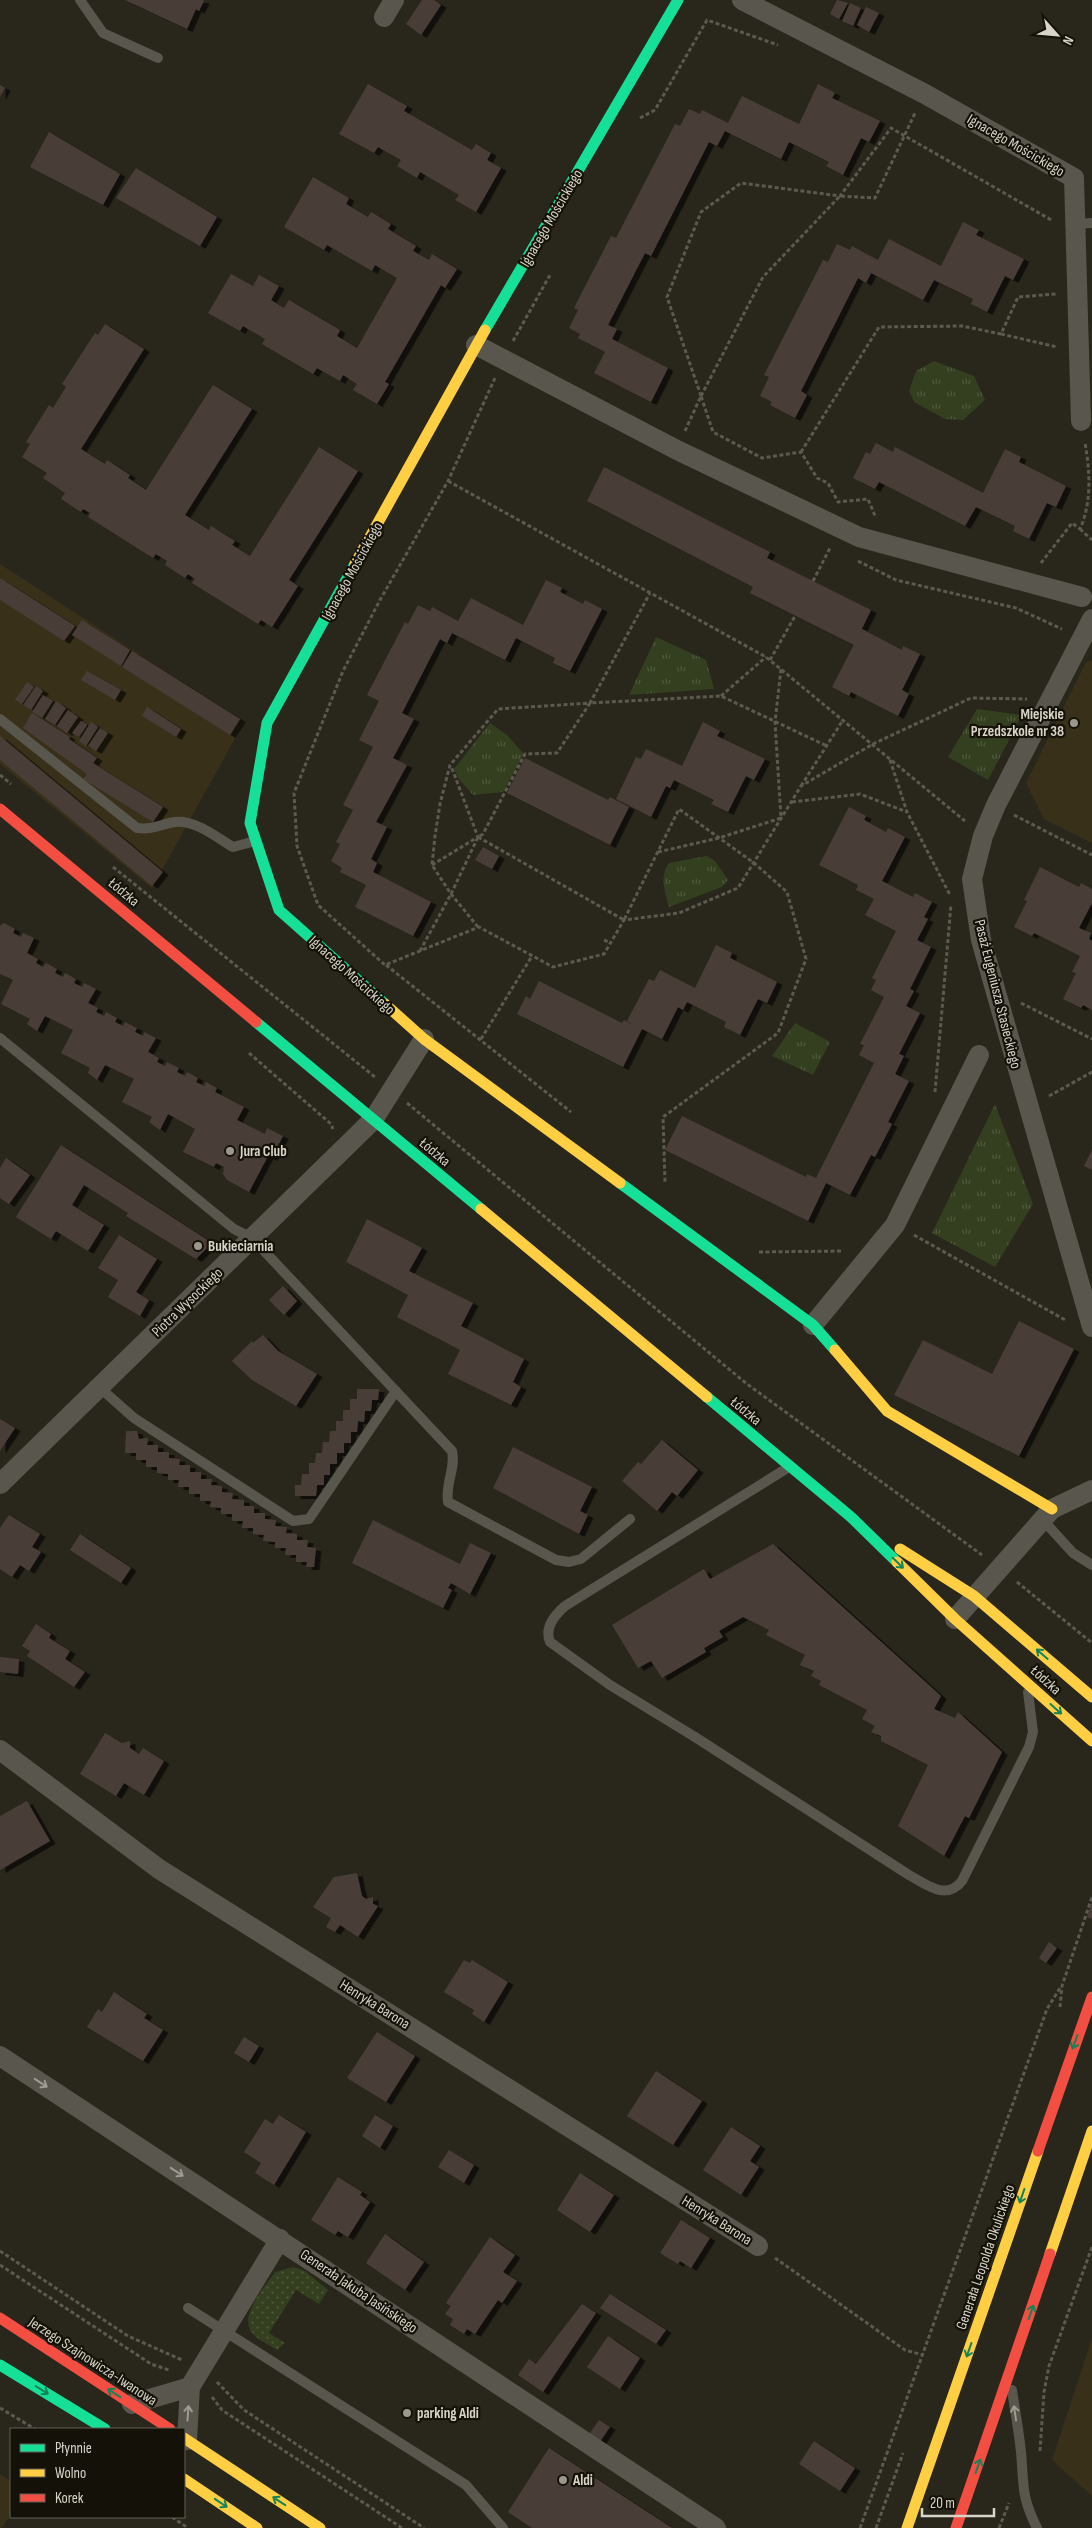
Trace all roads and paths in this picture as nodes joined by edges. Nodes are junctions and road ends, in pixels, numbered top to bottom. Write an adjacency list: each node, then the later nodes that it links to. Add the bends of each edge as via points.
1 (80, 0): 5 (lane, via 103,32)
2 (678, 0): 15 (street, Ignacego Mościckiego)
3 (742, 0): 6 (street, Ignacego Mościckiego)
4 (779, 46): 7 (path, via 707,20 655,110)
5 (158, 58)
6 (924, 94): 8 (path); 10 (street, Ignacego Mościckiego, via 1074,178)
7 (634, 122)
8 (904, 136): 9 (path, via 891,128); 9 (path, via 875,198); 10 (path)
9 (840, 196): 17 (path, via 763,277); 17 (path, via 741,183 700,212 667,297)
10 (1075, 224): 14 (street, Ignacego Mościckiego)
11 (550, 274): 16 (path)
12 (1059, 302): 13 (path, via 1059,293 1018,297)
13 (1000, 334): 14 (path, via 1060,347); 20 (path, via 962,326 879,327)
14 (1077, 336): 18 (street, Ignacego Mościckiego)
15 (476, 345): 16 (street); 62 (street, Ignacego Mościckiego, via 267,723 250,823)
16 (503, 359): 19 (street); 21 (path)
17 (701, 396): 19 (path); 20 (path, via 713,432 762,458)
18 (1081, 422): 22 (path, via 1090,468)
19 (677, 450): 34 (street, via 859,537)
20 (801, 452): 24 (path, via 817,478 828,483 838,502 868,500)
21 (448, 481): 33 (path); 77 (path, via 343,671 294,793 297,846 318,905)
22 (1087, 514): 23 (path); 25 (path)
23 (1092, 514)
24 (878, 522)
25 (1080, 529): 26 (path); 30 (path, via 1072,523)
26 (1092, 540)
27 (830, 548): 28 (path)
28 (838, 552)
29 (853, 559): 37 (path, via 896,580 1016,608)
30 (1037, 568)
31 (818, 572): 32 (path)
32 (813, 581)
33 (650, 593): 38 (path); 43 (path)
34 (1082, 596)
35 (795, 616): 39 (path)
36 (1092, 618): 37 (street, Pasaż Eugeniusza Stasieckiego)
37 (1083, 637): 42 (street, Pasaż Eugeniusza Stasieckiego)
38 (766, 657): 39 (path); 41 (path)
39 (770, 660): 40 (path)
40 (781, 668): 45 (path); 46 (path)
41 (721, 696): 43 (path); 46 (path)
42 (1052, 698): 47 (path, via 971,698); 55 (street, Pasaż Eugeniusza Stasieckiego)
43 (590, 703): 50 (path, via 498,709); 60 (path, via 557,753 525,754 483,834)
44 (0, 719): 62 (lane, via 137,828 151,830 176,822 192,824 233,847)
45 (843, 720): 47 (path); 48 (path)
46 (775, 722): 48 (path); 58 (path)
47 (873, 744): 49 (path); 52 (path)
48 (826, 746): 52 (path)
49 (889, 759): 57 (path); 59 (path)
50 (450, 765): 60 (path); 67 (path, via 440,804)
51 (0, 776): 53 (path)
52 (801, 786): 54 (path)
53 (15, 788)
54 (791, 802): 57 (path, via 860,794); 58 (path)
55 (996, 805): 59 (street, Pasaż Eugeniusza Stasieckiego); 64 (path)
56 (0, 809): 90 (street, Łódzka)
57 (906, 812): 69 (path)
58 (781, 818): 61 (path); 66 (path)
59 (983, 836): 78 (street, Pasaż Eugeniusza Stasieckiego, via 972,878 981,940)
60 (478, 837): 67 (path); 68 (path); 71 (path)
61 (719, 838): 63 (path); 63 (path, via 679,809); 66 (path)
62 (256, 841): 80 (street, Ignacego Mościckiego, via 279,910)
63 (658, 852): 71 (path)
64 (1092, 855)
65 (107, 862): 86 (path)
66 (754, 863): 71 (path, via 738,888 679,913); 92 (path, via 787,892 806,959 778,1033 663,1117 665,1188)
67 (432, 865): 68 (path)
68 (451, 894): 72 (path); 75 (path)
69 (952, 898): 70 (path); 87 (path)
70 (957, 905)
71 (624, 920): 74 (path)
72 (478, 927): 75 (path); 76 (path)
73 (604, 940): 74 (path)
74 (611, 943): 76 (path, via 604,954 554,967)
75 (419, 951): 77 (path)
76 (532, 956): 81 (path)
77 (385, 965): 81 (path)
78 (994, 989): 82 (path); 88 (street, Pasaż Eugeniusza Stasieckiego)
79 (0, 1038): 94 (lane, via 234,1229)
80 (424, 1039): 86 (street); 99 (street, Ignacego Mościckiego)
81 (481, 1039): 89 (path)
82 (1092, 1039)
83 (248, 1052): 91 (path, via 331,1124)
84 (979, 1055): 93 (street)
85 (1092, 1072): 88 (path)
86 (390, 1090): 90 (street); 110 (path, via 747,1384)
87 (934, 1097)
88 (1028, 1108): 100 (street, Pasaż Eugeniusza Stasieckiego)
89 (573, 1114)
90 (373, 1120): 94 (street, Piotra Wysockiego); 103 (street, Łódzka)
91 (330, 1136)
92 (657, 1182)
93 (895, 1224): 99 (street); 100 (path)
94 (252, 1238): 101 (street, Piotra Wysockiego); 102 (lane)
95 (849, 1244): 96 (path)
96 (843, 1251): 97 (path); 98 (path)
97 (752, 1252)
98 (839, 1259)
99 (813, 1325): 106 (street, Ignacego Mościckiego, via 887,1411)
100 (1083, 1326)
101 (99, 1387): 102 (lane, via 134,1418 293,1521 309,1519); 104 (street, Piotra Wysockiego)
102 (396, 1391): 108 (lane, via 452,1451 454,1462 446,1490 448,1502 556,1560 569,1562 581,1559)
103 (790, 1466): 107 (street, Łódzka); 114 (lane, via 565,1606 554,1616 547,1635 550,1642 610,1685 909,1875 947,1892 957,1888 962,1881 1029,1747 1032,1732)
104 (0, 1484)
105 (1092, 1490): 106 (street)
106 (1047, 1514): 109 (lane, via 1073,1553); 110 (street)
107 (850, 1517): 111 (street, Łódzka); 112 (street, Łódzka, one-way to 112)
108 (630, 1519)
109 (1092, 1564)
110 (1000, 1568): 111 (street); 113 (path)
111 (974, 1596): 112 (street); 115 (street, Łódzka, one-way to 111)
112 (955, 1619): 114 (street, Łódzka)
113 (1092, 1643)
114 (1027, 1683): 116 (street, Łódzka, one-way to 116)
115 (1092, 1697)
116 (1092, 1741)
117 (0, 1750): 123 (street, Henryka Barona, via 159,1869)
118 (1092, 1897): 128 (path, via 1062,1986 1048,2009)
119 (1092, 1997): 148 (street, Generała Leopolda Okulickiego, one-way to 148)
120 (0, 2056): 122 (street, Generała Jakuba Jasińskiego, one-way to 122)
121 (1092, 2131): 130 (street, one-way to 121)
122 (280, 2239): 127 (street); 146 (street, Generała Jakuba Jasińskiego)
123 (758, 2246): 128 (path, via 905,2350)
124 (1092, 2247): 139 (path, via 1049,2366)
125 (188, 2308): 127 (lane)
126 (0, 2318): 132 (street, Jerzego Szajnowicza-Iwanowa, one-way to 126)
127 (224, 2331): 131 (street); 145 (lane, via 466,2485)
128 (923, 2355): 147 (path)
129 (0, 2364): 135 (street, one-way to 135)
130 (1010, 2375): 149 (street, one-way to 130); 150 (lane, one-way to 130, via 1023,2492)
131 (190, 2387): 132 (street); 137 (street, one-way to 131)
132 (132, 2404): 136 (street, Jerzego Szajnowicza-Iwanowa)
133 (0, 2408): 134 (path)
134 (33, 2428)
135 (103, 2428)
136 (168, 2428)
137 (182, 2428)
138 (185, 2439): 144 (street, Jerzego Szajnowicza-Iwanowa, one-way to 138)
139 (1040, 2454)
140 (185, 2480): 143 (street, one-way to 143)
141 (173, 2518): 142 (path)
142 (188, 2528)
143 (257, 2528)
144 (320, 2528)
145 (503, 2528)
146 (716, 2528)
147 (860, 2528)
148 (907, 2528)
149 (956, 2528)
150 (1037, 2528)

